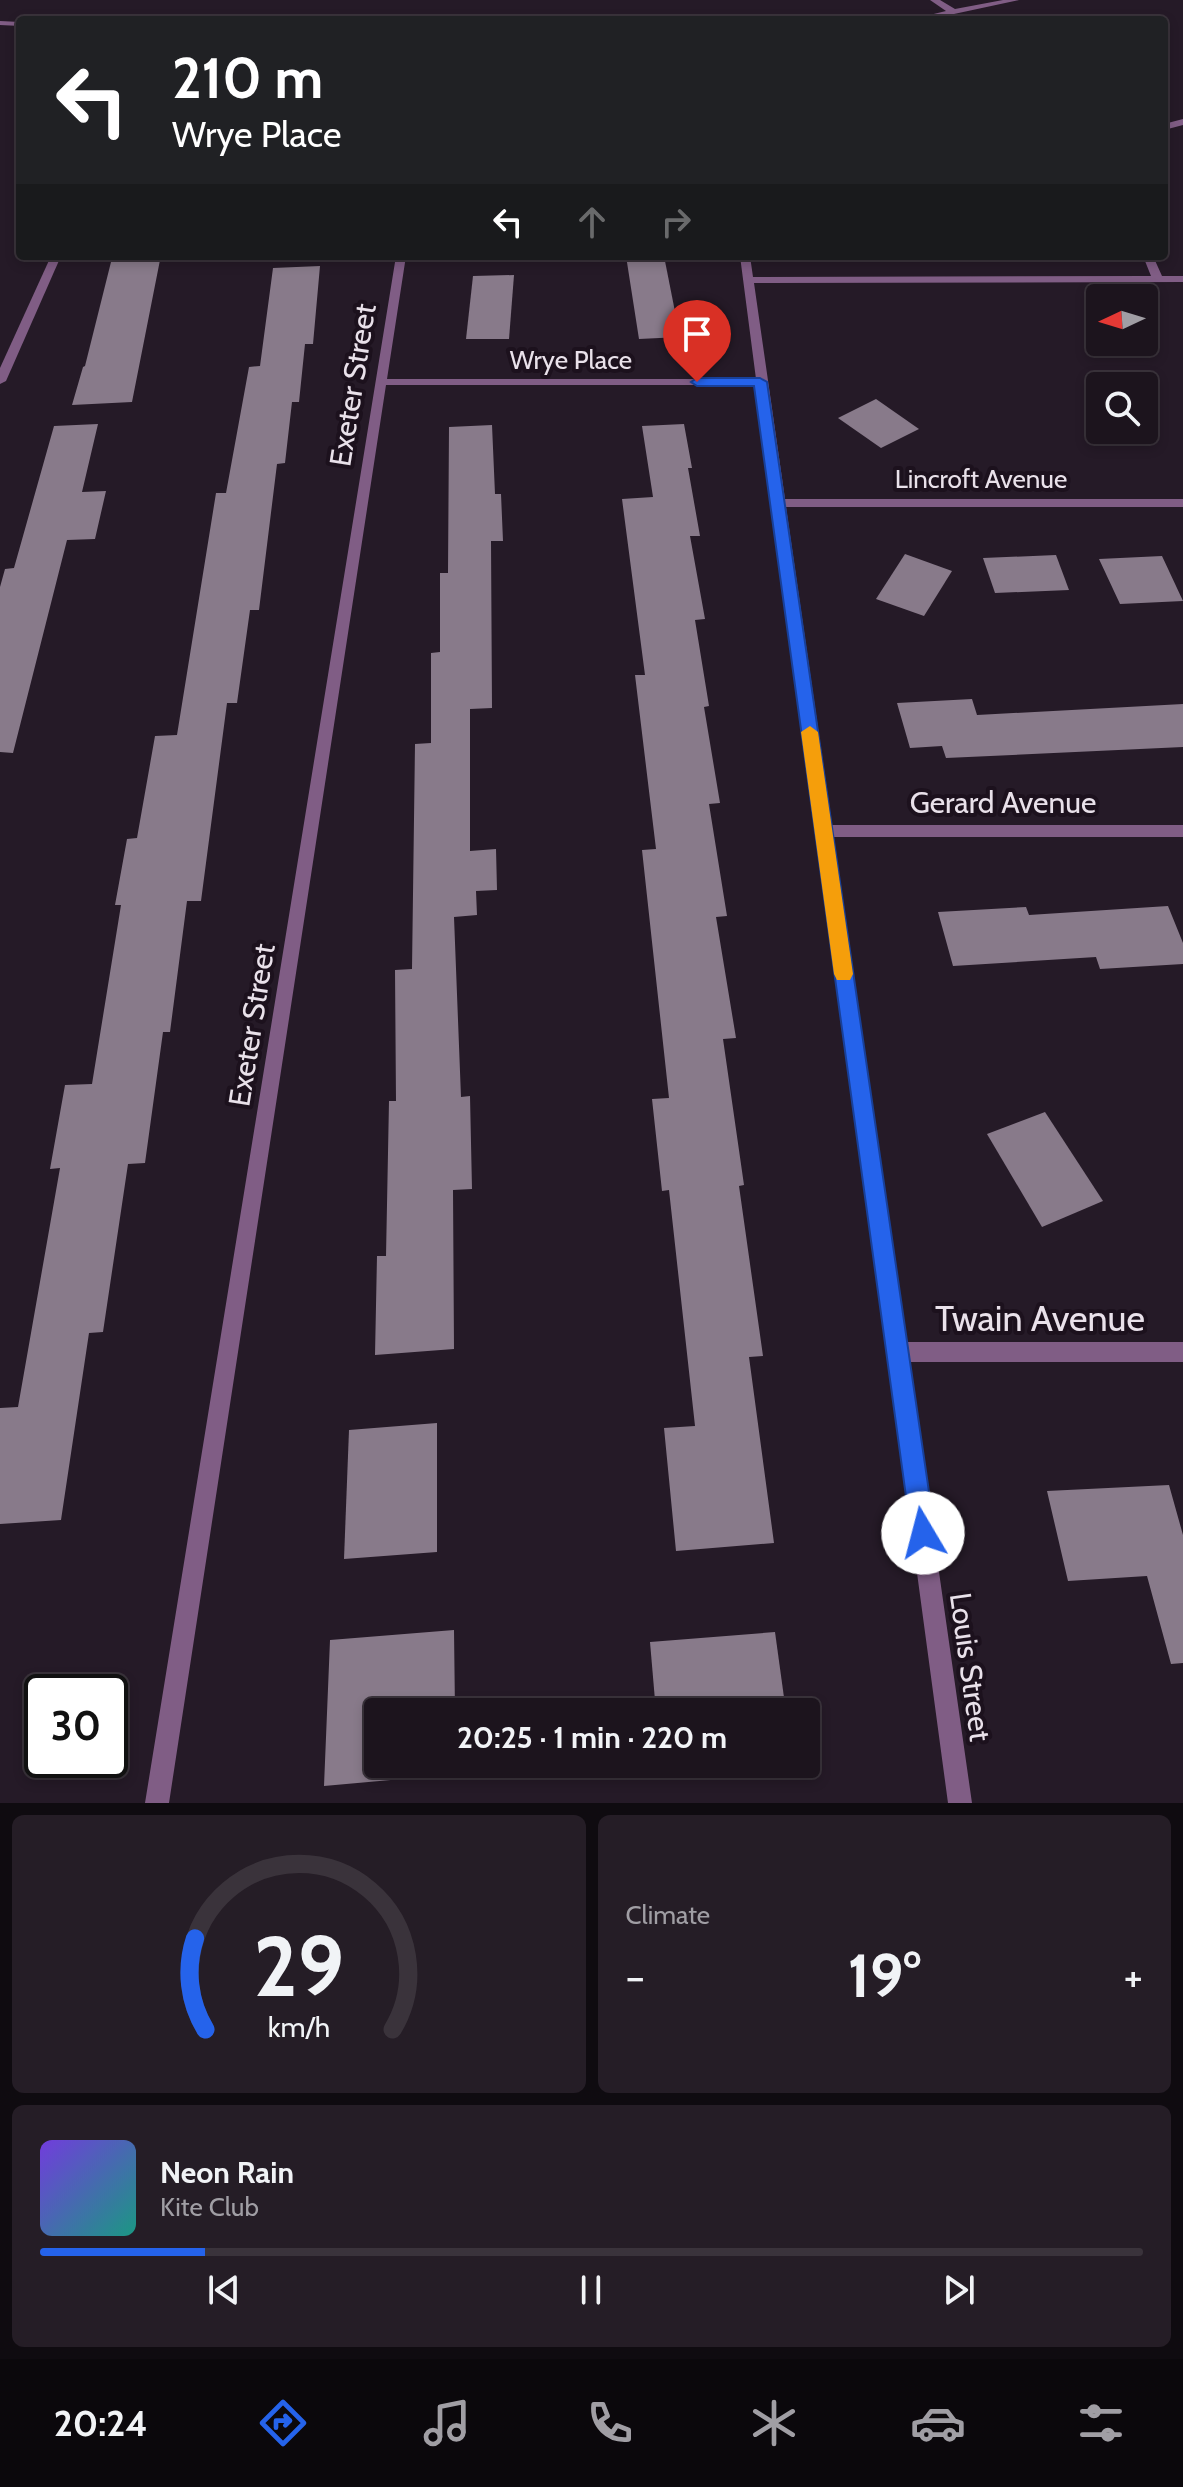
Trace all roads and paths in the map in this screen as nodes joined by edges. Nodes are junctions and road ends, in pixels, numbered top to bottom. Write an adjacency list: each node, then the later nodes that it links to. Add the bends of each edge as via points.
1 (934, 0): 3 (street)
2 (1015, 0): 3 (street)
3 (953, 12): 4 (street)
4 (933, 16)
5 (54, 260): 12 (street)
6 (400, 260): 13 (street, Exeter Street)
7 (746, 260): 11 (street, Louis Street)
8 (1150, 260): 9 (street)
9 (1158, 279): 10 (street); 11 (street)
10 (1183, 279)
11 (748, 280): 14 (street, Louis Street)
12 (0, 381)
13 (382, 382): 14 (street, Wrye Place); 21 (street, Exeter Street)
14 (760, 382): 15 (street, Louis Street)
15 (780, 503): 16 (street, Lincroft Avenue); 17 (street, Louis Street)
16 (1183, 503)
17 (823, 831): 18 (street, Gerard Avenue); 19 (street, Louis Street)
18 (1183, 831)
19 (898, 1352): 20 (street, Twain Avenue); 22 (street, Louis Street)
20 (1183, 1352)
21 (157, 1803)
22 (960, 1803)

